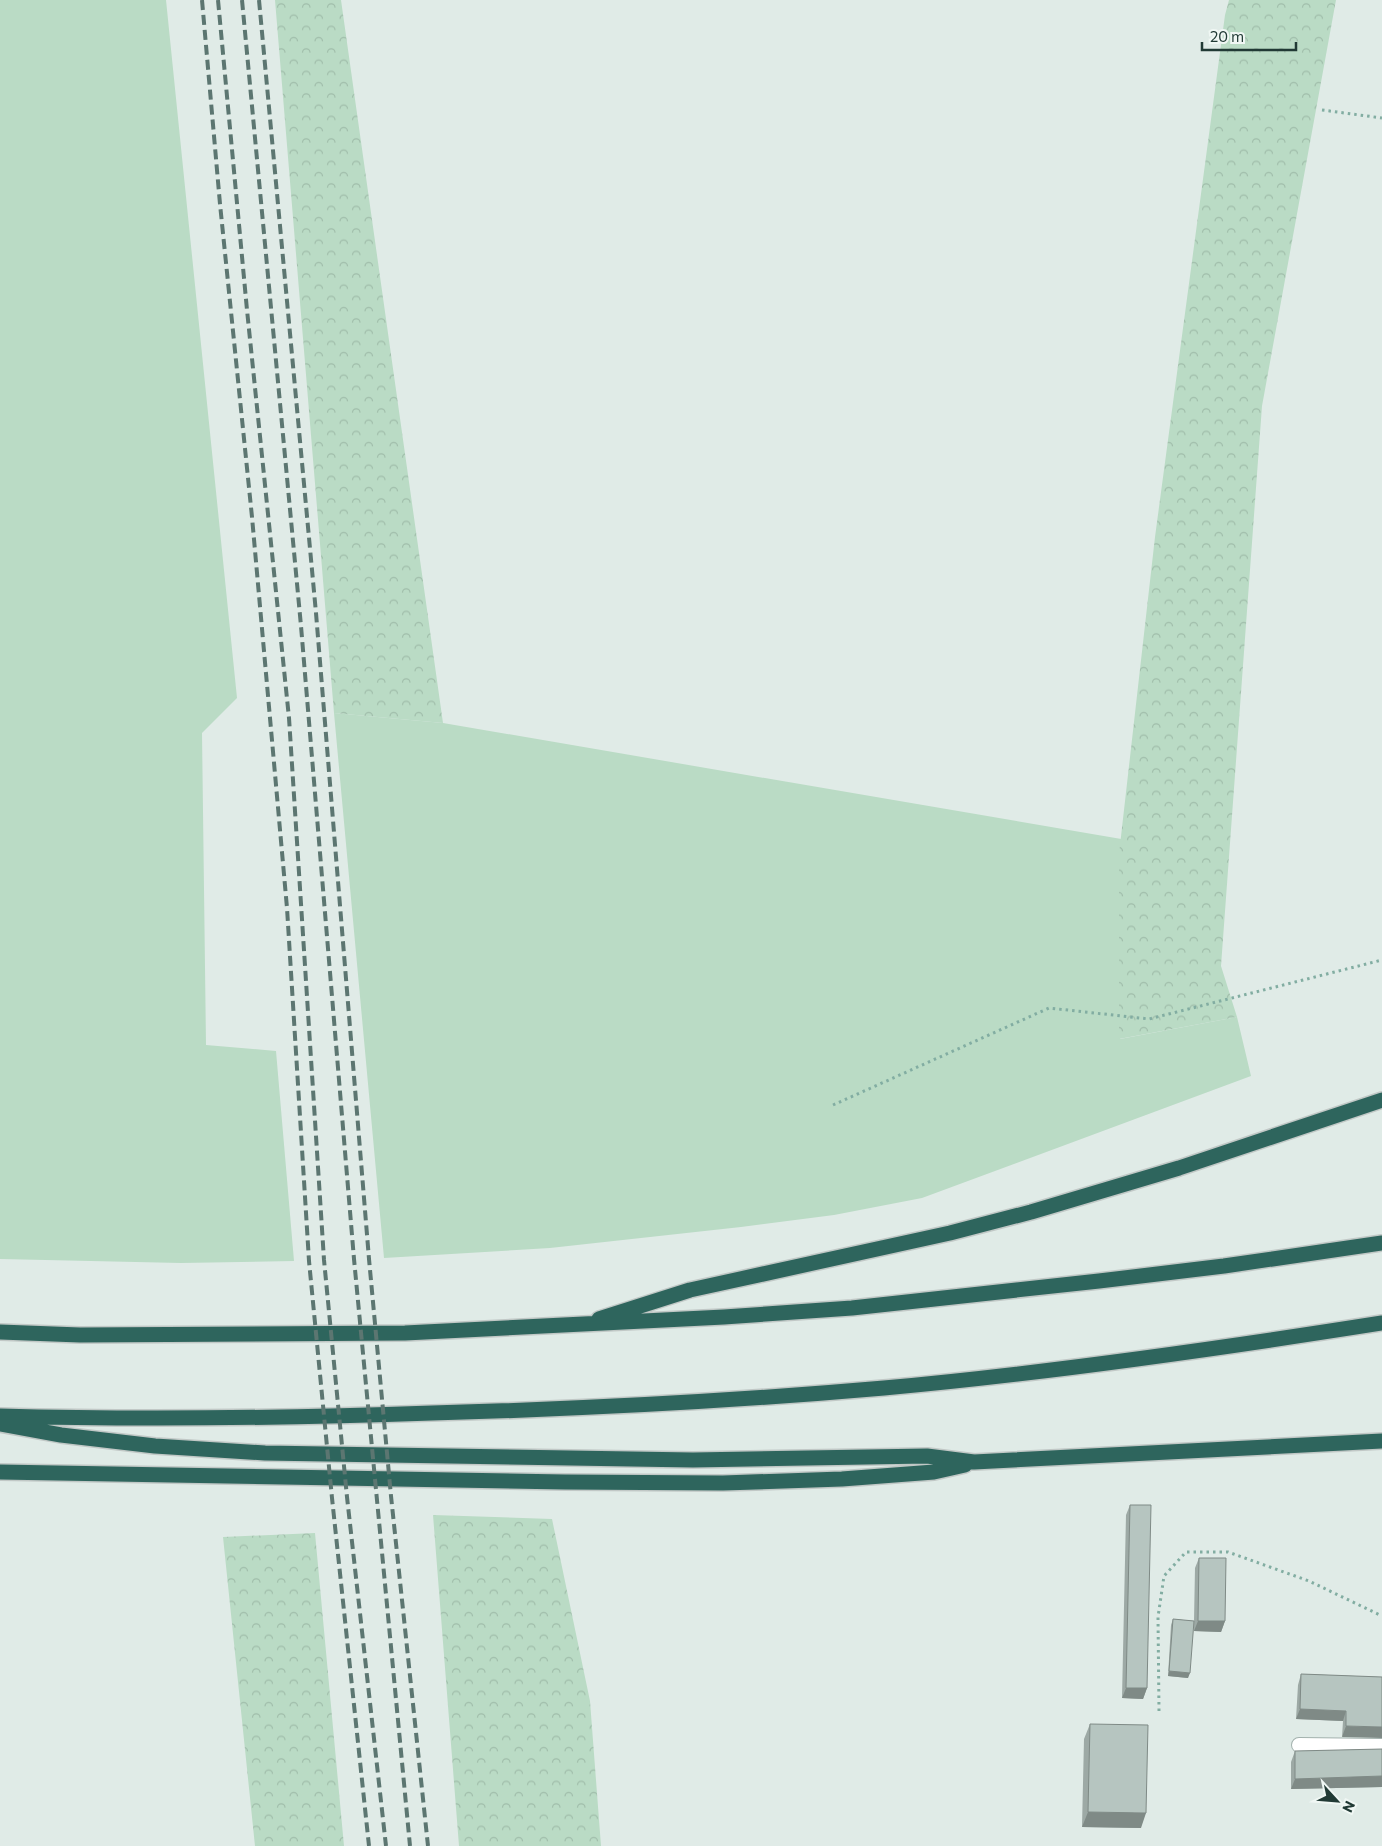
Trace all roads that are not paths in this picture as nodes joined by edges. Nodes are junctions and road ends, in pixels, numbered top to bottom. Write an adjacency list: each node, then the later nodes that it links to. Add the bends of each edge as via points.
1 (1382, 1100): 4 (highway, via 1170,1171 1030,1212 950,1233 690,1290)
2 (1382, 1243): 4 (highway, via 1214,1268 852,1308)
3 (1382, 1323): 6 (highway, via 1008,1375 757,1398 300,1418)
4 (578, 1325): 5 (highway, via 405,1333 231,1336)
5 (0, 1332)
6 (0, 1416)
7 (0, 1424): 9 (highway, via 155,1446 265,1453 693,1460 927,1456)
8 (1382, 1441): 9 (highway)
9 (974, 1462): 10 (highway, via 934,1472 842,1479 723,1482)
10 (0, 1472)
11 (1298, 1745): 12 (lane)
12 (1382, 1746)

